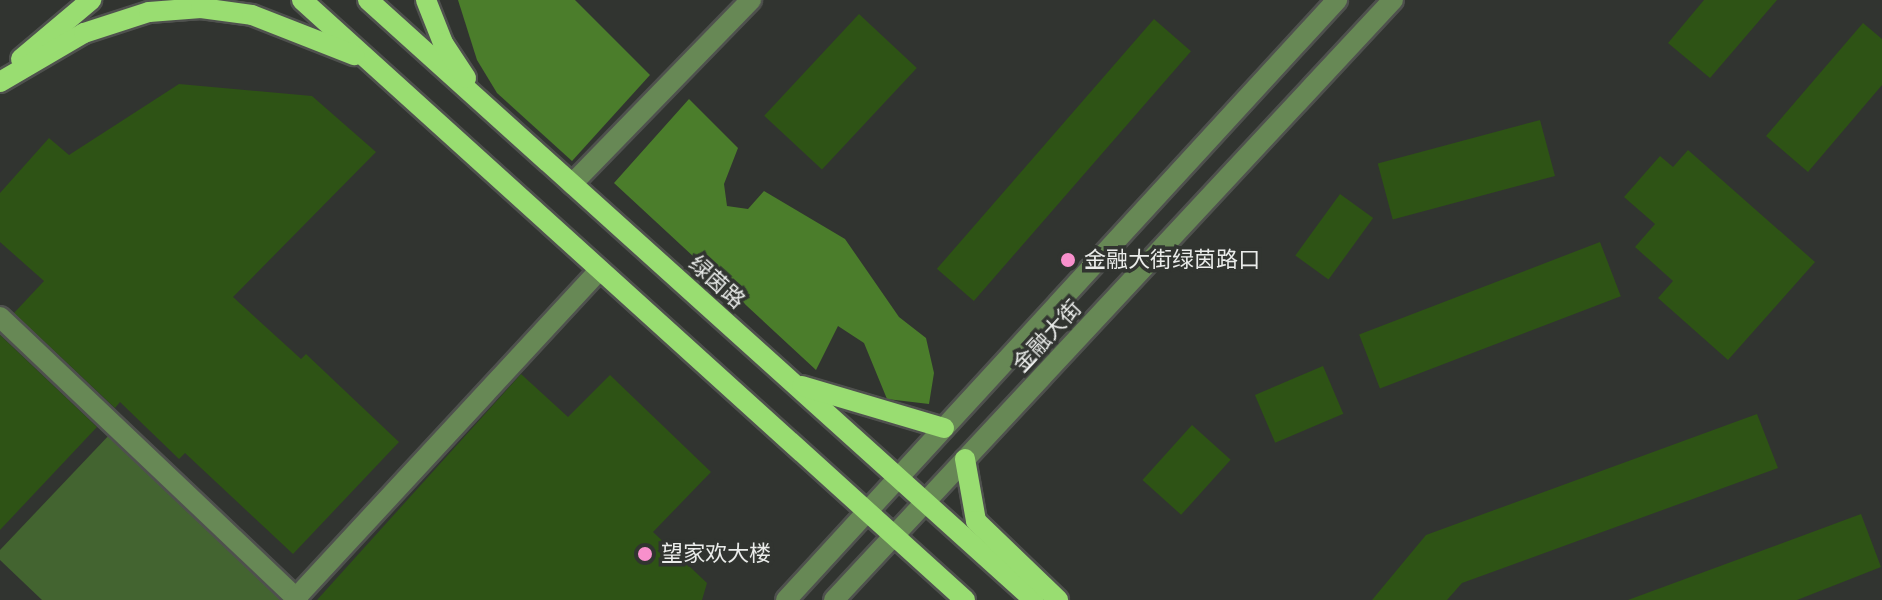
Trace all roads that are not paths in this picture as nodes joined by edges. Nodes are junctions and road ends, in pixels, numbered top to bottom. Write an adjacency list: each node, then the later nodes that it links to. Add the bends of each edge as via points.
1 (91, 0): 9 (main road)
2 (302, 0): 8 (main road)
3 (368, 0): 10 (main road, 绿茵路)
4 (426, 0): 10 (main road, via 443,43)
5 (751, 0): 11 (street)
6 (1337, 0): 15 (street, 金融大街)
7 (1393, 0): 16 (street, 金融大街)
8 (372, 64): 9 (main road, via 252,15 201,8 149,12 84,33); 12 (main road)
9 (0, 80)
10 (481, 102): 11 (main road, 绿茵路)
11 (572, 184): 14 (main road, 绿茵路)
12 (600, 270): 19 (main road); 21 (street)
13 (0, 317): 21 (street)
14 (794, 384): 15 (main road); 17 (main road, 绿茵路)
15 (944, 428): 17 (street, 金融大街)
16 (965, 459): 18 (street, 金融大街); 26 (main road, via 976,521)
17 (898, 478): 18 (main road, 绿茵路); 19 (street, 金融大街)
18 (925, 502): 20 (street, 金融大街); 25 (main road, 绿茵路)
19 (867, 511): 20 (main road); 22 (street, 金融大街)
20 (894, 536): 23 (street, 金融大街); 24 (main road)
21 (296, 599)
22 (786, 600)
23 (834, 600)
24 (965, 600)
25 (1034, 600)
26 (1058, 600)

